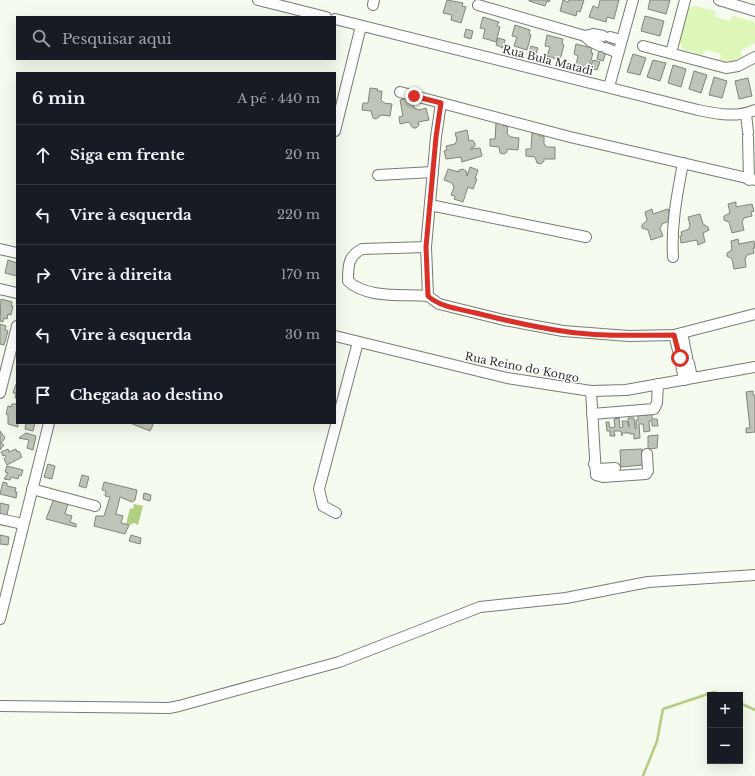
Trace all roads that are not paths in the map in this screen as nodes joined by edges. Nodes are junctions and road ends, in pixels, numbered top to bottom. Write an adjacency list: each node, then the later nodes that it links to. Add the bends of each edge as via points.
1 (258, 0): 7 (street)
2 (633, 0): 11 (street)
3 (685, 0): 14 (street)
4 (719, 0): 6 (street)
5 (478, 5): 10 (street)
6 (755, 11)
7 (322, 16)
8 (336, 19): 9 (street, Rua Bula Matadi)
9 (361, 26): 16 (street, Rua Bula Matadi); 20 (street)
10 (585, 36): 11 (street, via 593,34); 13 (street, via 590,41)
11 (622, 40): 13 (street)
12 (644, 46): 14 (street)
13 (618, 52): 16 (street)
14 (671, 53): 15 (street, via 726,68 738,66)
15 (755, 57)
16 (609, 87): 19 (street, Rua Bula Matadi, via 713,113)
17 (400, 92): 18 (street)
18 (441, 103): 22 (street); 24 (street)
19 (751, 112): 21 (street)
20 (336, 127)
21 (750, 131): 23 (street)
22 (682, 163): 26 (street); 32 (street, via 674,214)
23 (752, 169): 26 (street)
24 (433, 172): 25 (street); 27 (street)
25 (378, 175)
26 (752, 180)
27 (430, 205): 28 (street); 29 (street)
28 (586, 237)
29 (426, 247): 35 (street); 35 (street, via 362,249 355,252 349,260 348,281 356,288 367,292)
30 (0, 249): 31 (street)
31 (16, 253)
32 (673, 257)
33 (0, 289): 34 (street)
34 (16, 293)
35 (428, 296): 38 (street, via 439,304 563,331 630,336)
36 (755, 314): 38 (street)
37 (16, 330): 45 (street)
38 (678, 334): 42 (street)
39 (336, 336): 40 (street, Rua Reino do Kongo)
40 (358, 342): 44 (street, Rua Reino do Kongo, via 507,378); 53 (street, via 319,489 323,506)
41 (755, 367): 42 (street, Rua Reino do Kongo)
42 (688, 379): 43 (street, Rua Reino do Kongo)
43 (658, 384): 44 (street, Rua Reino do Kongo, via 626,390); 46 (street, via 657,403 654,409)
44 (590, 391): 46 (street)
45 (0, 393)
46 (592, 414): 50 (street)
47 (49, 424): 51 (street)
48 (647, 454): 50 (street, via 646,474 603,478)
49 (615, 468): 50 (street)
50 (597, 469)
51 (32, 489): 52 (street); 55 (street)
52 (95, 506)
53 (336, 513)
54 (0, 519): 55 (street)
55 (23, 524): 57 (street)
56 (755, 575): 58 (street, via 648,582 566,598 480,607 339,662 169,708)
57 (0, 619)
58 (0, 706)

